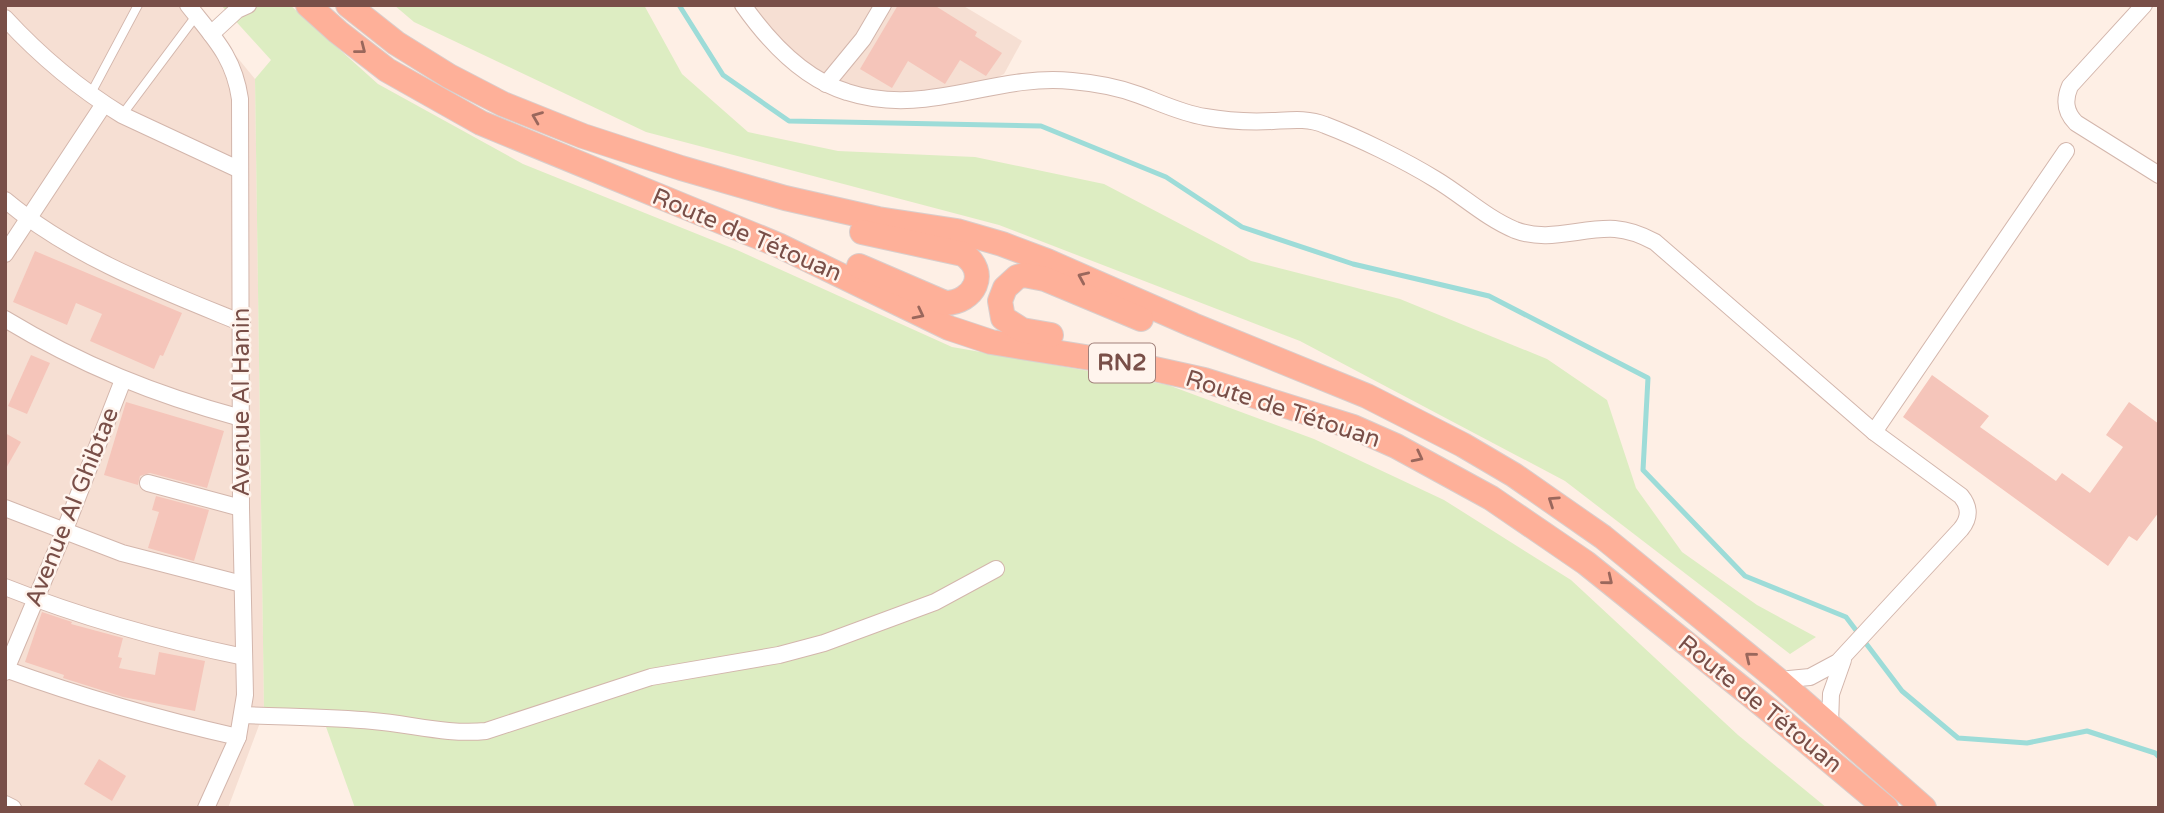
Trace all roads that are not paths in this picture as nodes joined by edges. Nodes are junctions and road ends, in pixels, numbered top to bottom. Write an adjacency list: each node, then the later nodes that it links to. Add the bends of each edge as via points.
1 (138, 5): 12 (lane)
2 (309, 5): 17 (highway, Route de Tétouan / RN2, one-way to 17, via 387,70 481,123)
3 (348, 5): 15 (highway, Route de Tétouan / RN2, one-way to 3, via 449,76)
4 (743, 5): 11 (street, via 786,55)
5 (883, 5): 11 (street, via 863,40)
6 (2144, 5): 19 (street, via 2070,86 2066,101 2076,122)
7 (241, 7): 10 (street)
8 (192, 11): 10 (street, Avenue Al Hanin); 14 (lane)
9 (5, 18): 12 (street, via 37,52)
10 (211, 34): 18 (street, Avenue Al Hanin, via 227,55 238,86)
11 (826, 84): 29 (street, via 848,93 906,101 1019,82 1069,80 1104,85 1202,117 1324,124 1435,178 1516,230 1560,236 1614,229 1655,242)
12 (90, 95): 13 (street)
13 (104, 104): 14 (street); 21 (street)
14 (122, 115): 18 (street)
15 (583, 136): 17 (highway, via 681,180 742,201 963,254 975,265 974,287 959,302 938,301 732,214); 26 (highway, Route de Tétouan / RN2, one-way to 15, via 1002,244 785,198)
16 (2066, 151): 29 (street)
17 (553, 154): 28 (highway, Route de Tétouan / RN2, one-way to 28, via 778,245 969,335 1176,374)
18 (240, 170): 24 (street, Avenue Al Hanin)
19 (2159, 175)
20 (5, 200): 21 (street)
21 (29, 220): 22 (street); 24 (street, via 169,294)
22 (5, 254)
23 (5, 319): 25 (street)
24 (242, 323): 27 (street, Avenue Al Hanin)
25 (123, 380): 27 (street); 33 (street, Avenue Al Ghibtae)
26 (1367, 397): 28 (highway, via 1220,350 1045,279 1024,275 1001,295 1003,318 1022,330 1204,368); 41 (highway, Route de Tétouan / RN2, one-way to 26, via 1561,507 1463,445)
27 (241, 418): 32 (street, Avenue Al Hanin)
28 (1353, 427): 48 (highway, Route de Tétouan / RN2, one-way to 48, via 1468,485 1577,556)
29 (1874, 432): 38 (street, via 1961,496 1968,516)
30 (148, 483): 32 (street)
31 (5, 508): 33 (street)
32 (241, 509): 35 (street, Avenue Al Hanin)
33 (64, 532): 35 (street); 37 (street, Avenue Al Ghibtae)
34 (996, 569): 42 (street, via 935,602 824,643 651,677 486,731 441,732 370,720)
35 (242, 584): 39 (street, Avenue Al Hanin)
36 (5, 587): 37 (street)
37 (36, 599): 39 (street, via 139,633); 40 (street, Avenue Al Ghibtae)
38 (1855, 644): 41 (street, via 1820,673); 43 (street, via 1836,674)
39 (244, 657): 42 (street, Avenue Al Hanin)
40 (6, 670): 44 (street, via 95,701)
41 (1779, 680): 43 (highway, Route de Tétouan / RN2)
42 (243, 715): 44 (street, Avenue Al Hanin)
43 (1830, 725): 49 (highway, Route de Tétouan / RN2)
44 (238, 737): 47 (street, Avenue Al Hanin)
45 (5, 804): 46 (street)
46 (13, 808)
47 (206, 808)
48 (1886, 808)
49 (1927, 808)

